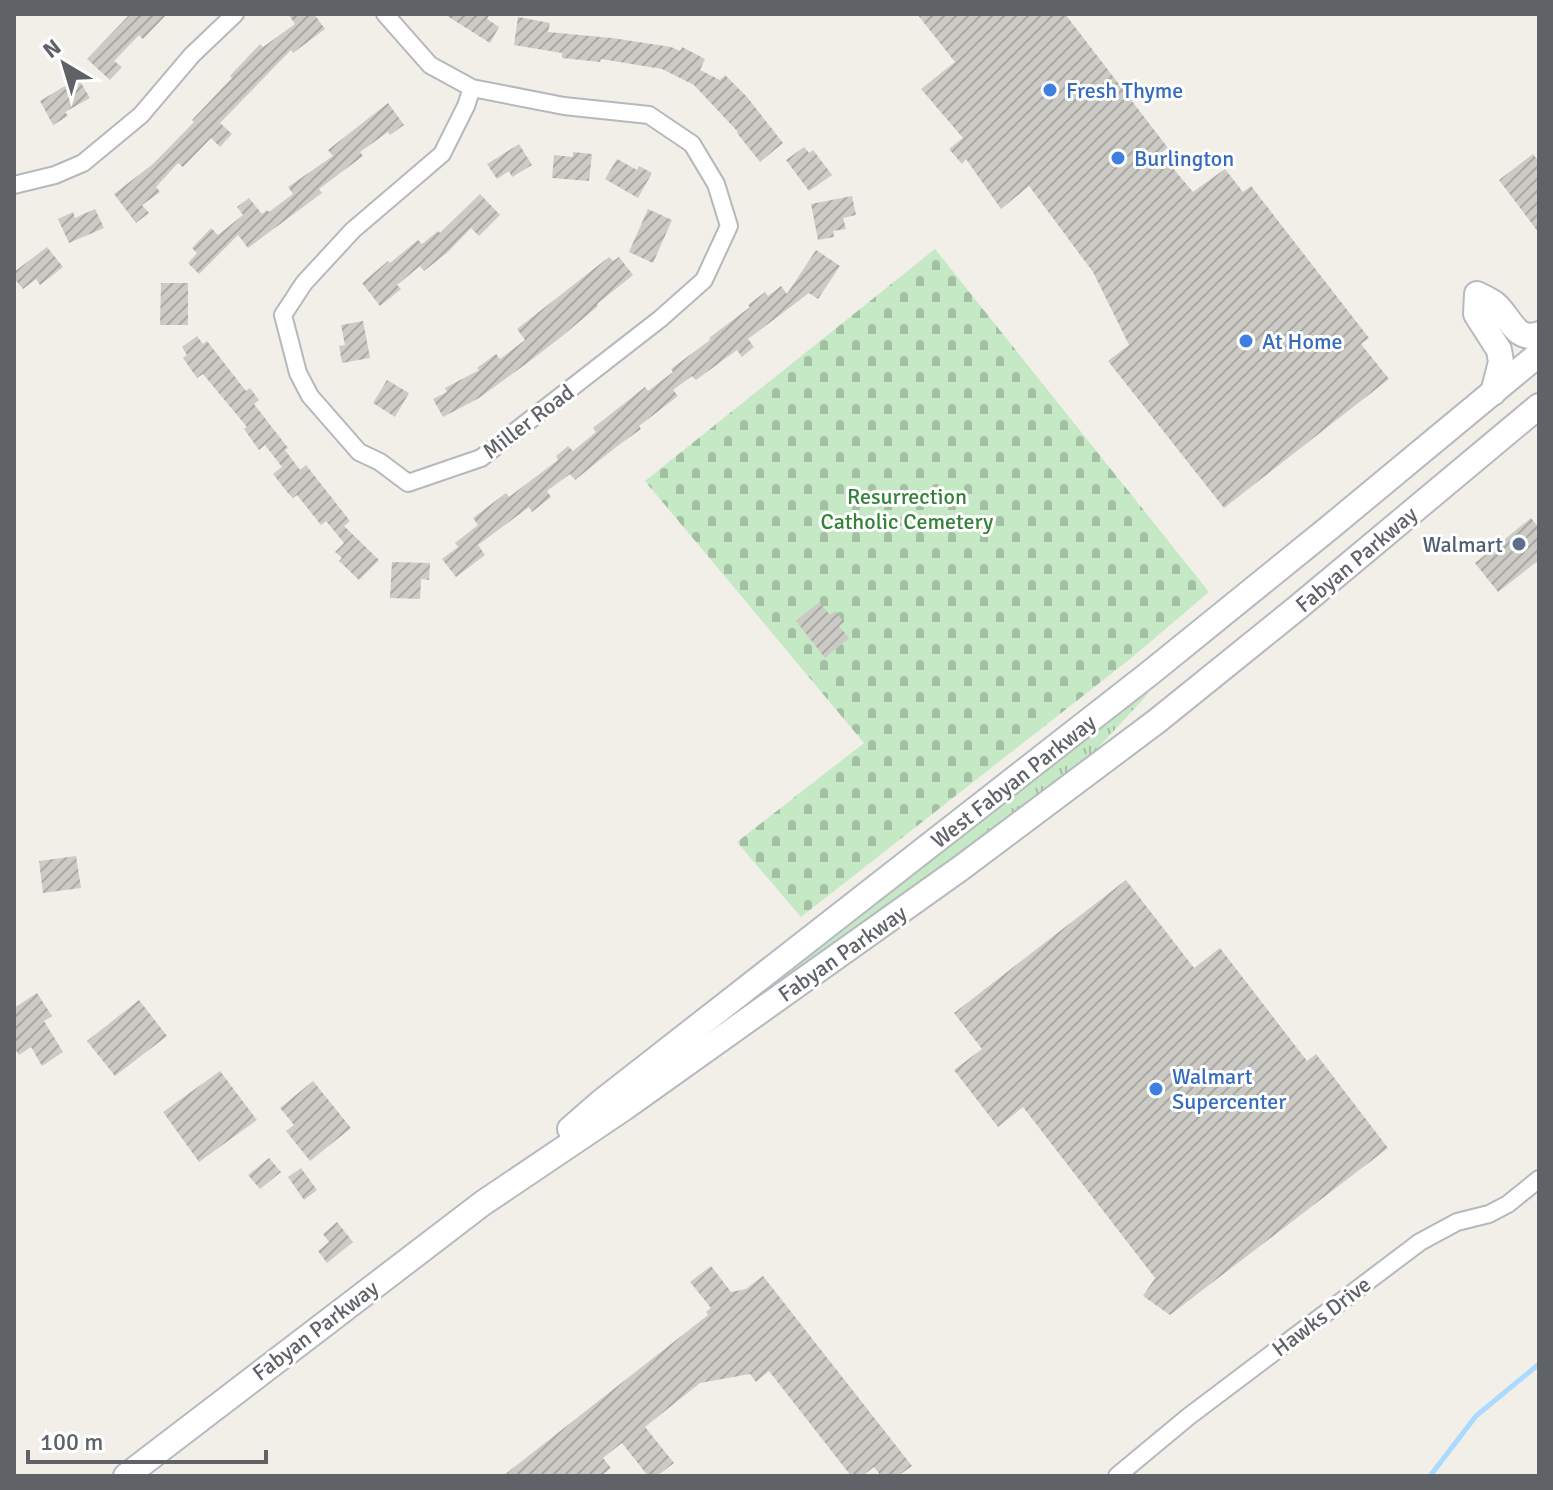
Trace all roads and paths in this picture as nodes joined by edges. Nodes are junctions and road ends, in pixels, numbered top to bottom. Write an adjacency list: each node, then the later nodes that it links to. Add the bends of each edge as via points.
1 (235, 14): 4 (street, via 141,115 83,163)
2 (385, 14): 3 (street, Miller Road, via 430,65)
3 (472, 88): 3 (street, Miller Road, via 649,115 692,144 716,184 729,226 704,280 660,319 481,458 408,483 359,452 310,396 298,373 283,315 304,283 353,230 442,154)
4 (14, 185)
5 (1539, 334): 7 (main road, via 1526,337 1495,304 1477,294 1476,314 1501,362)
6 (1539, 354): 7 (main road, West Fabyan Parkway)
7 (1493, 393): 10 (main road, West Fabyan Parkway, via 1150,673 601,1102)
8 (1539, 406): 10 (main road, Fabyan Parkway, via 1157,721 961,868)
9 (1539, 1179): 12 (street, Hawks Drive, via 1508,1204 1420,1242)
10 (483, 1203): 11 (main road, Fabyan Parkway)
11 (126, 1476)
12 (1117, 1476)

